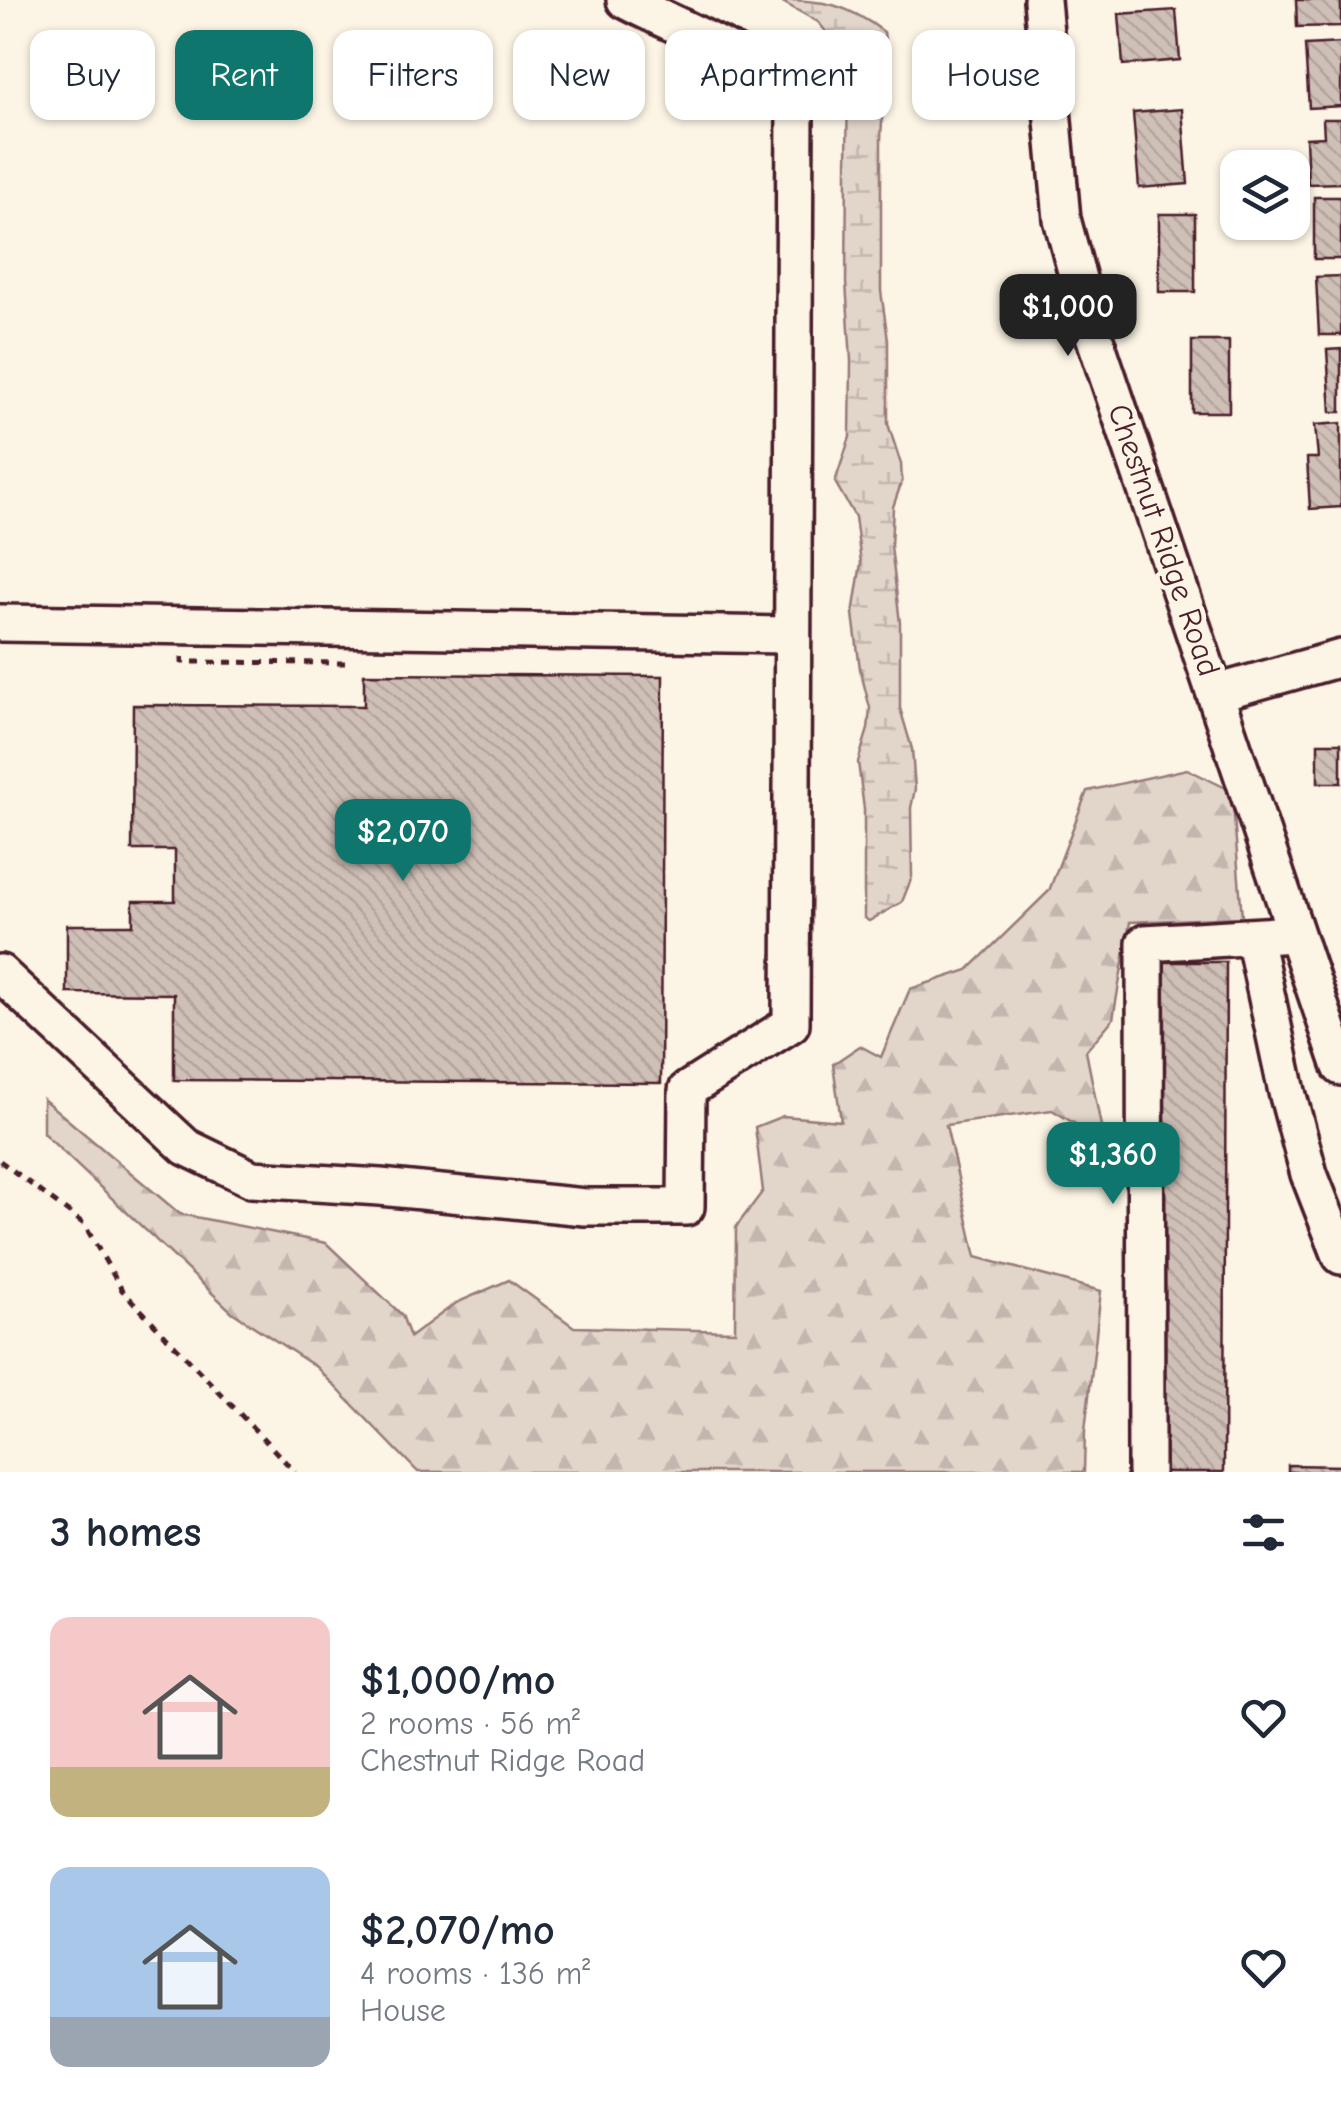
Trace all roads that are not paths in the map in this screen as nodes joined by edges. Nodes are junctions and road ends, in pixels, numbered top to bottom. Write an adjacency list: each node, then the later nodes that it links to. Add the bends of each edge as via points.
1 (625, 0): 4 (street, via 754,66 796,104)
2 (1042, 0): 6 (street, Chestnut Ridge Road, via 1062,219 1091,326)
3 (0, 623): 4 (street)
4 (792, 635): 9 (street, via 791,1024 687,1090 686,1208 252,1179 186,1147)
5 (1341, 658): 6 (street)
6 (1216, 692): 7 (street, Chestnut Ridge Road)
7 (1294, 934): 8 (street); 10 (street, Chestnut Ridge Road)
8 (1254, 937): 12 (street, via 1309,1174); 13 (street, via 1144,943)
9 (0, 973)
10 (1328, 988): 11 (street, Chestnut Ridge Road)
11 (1341, 1068)
12 (1341, 1256)
13 (1146, 1472)

